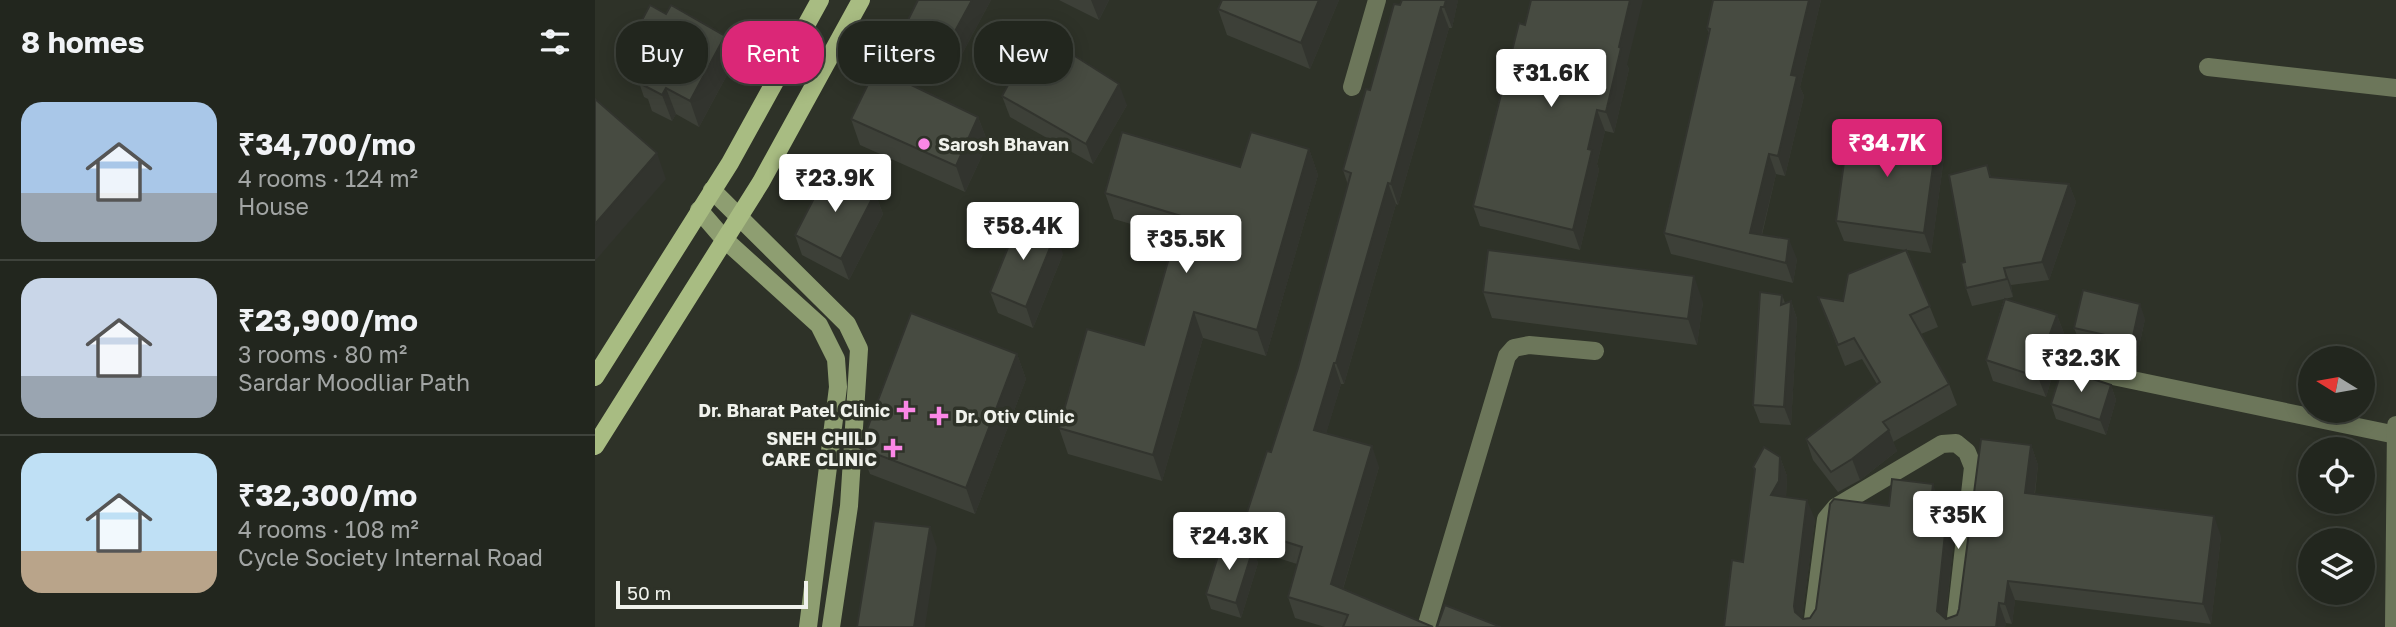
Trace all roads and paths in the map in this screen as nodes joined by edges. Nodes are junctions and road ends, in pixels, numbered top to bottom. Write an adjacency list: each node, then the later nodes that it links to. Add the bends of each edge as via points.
1 (820, 0): 7 (main road)
2 (861, 0): 9 (main road)
3 (1377, 0): 5 (street)
4 (2208, 66): 6 (street)
5 (1352, 87)
6 (2396, 88)
7 (712, 190): 8 (main road); 9 (main road)
8 (699, 210): 10 (main road); 13 (main road)
9 (739, 217): 10 (main road); 18 (main road, via 847,324 859,349 849,506)
10 (724, 239): 16 (main road); 17 (main road, via 819,326 836,359 838,387)
11 (1595, 351): 19 (street, via 1529,345 1514,348 1507,356)
12 (2065, 366): 15 (street)
13 (595, 377)
14 (2396, 425): 15 (street)
15 (2396, 435): 22 (street)
16 (595, 446)
17 (808, 627)
18 (831, 627)
19 (1426, 627)
20 (1812, 627): 21 (street, via 1826,519 1836,507 1942,444 1956,443 1967,452 1973,467)
21 (1955, 627)
22 (2394, 627)

